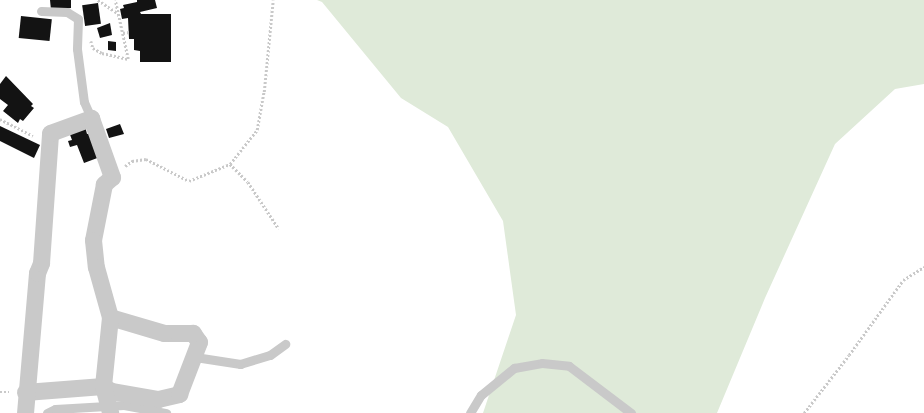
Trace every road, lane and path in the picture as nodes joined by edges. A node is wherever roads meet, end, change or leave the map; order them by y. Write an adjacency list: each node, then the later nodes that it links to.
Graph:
1 (98, 0): 5 (path)
2 (114, 0): 5 (path)
3 (273, 0): 12 (path)
4 (41, 11): 6 (lane)
5 (118, 14): 8 (path)
6 (78, 19): 8 (path); 9 (lane)
7 (129, 32): 8 (path)
8 (123, 33)
9 (91, 118): 11 (street); 13 (street)
10 (0, 119): 11 (path)
11 (49, 145): 20 (street)
12 (230, 164): 13 (path); 14 (path)
13 (112, 177): 16 (street)
14 (279, 229)
15 (924, 267): 27 (path)
16 (110, 317): 18 (street); 19 (street)
17 (285, 344): 18 (lane)
18 (195, 357): 19 (street)
19 (103, 386): 20 (street); 21 (street)
20 (25, 392): 22 (street)
21 (108, 409): 23 (lane); 24 (lane)
22 (25, 413)
23 (47, 413)
24 (166, 413)
25 (470, 413): 26 (lane)
26 (631, 413)
27 (804, 413)

